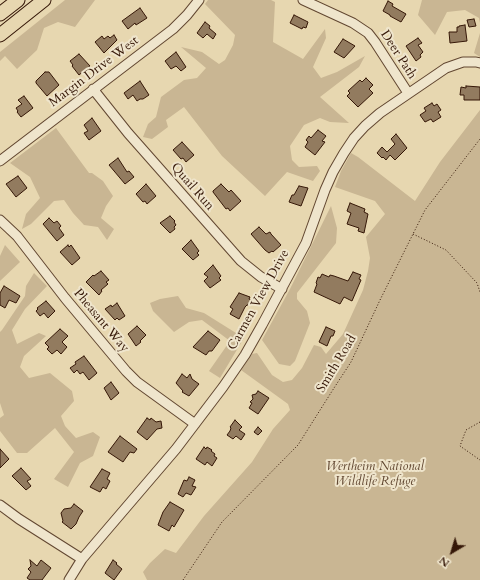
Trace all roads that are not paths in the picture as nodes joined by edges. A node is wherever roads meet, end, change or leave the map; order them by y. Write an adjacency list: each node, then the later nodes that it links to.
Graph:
1 (18, 0): 5 (highway)
2 (44, 0): 6 (highway)
3 (199, 0): 8 (street, Margin Drive West)
4 (303, 0): 9 (street, Deer Path)
5 (0, 14)
6 (0, 35)
7 (480, 63): 9 (street, Carmen View Drive)
8 (93, 89): 10 (street, Margin Drive West); 12 (street, Quail Run)
9 (408, 93): 12 (street, Carmen View Drive)
10 (0, 161)
11 (0, 220): 13 (street, Pheasant Way)
12 (282, 289): 13 (street, Carmen View Drive)
13 (196, 424): 15 (street, Carmen View Drive)
14 (0, 505): 15 (street)
15 (82, 559): 16 (street, Carmen View Drive)
16 (69, 580)

